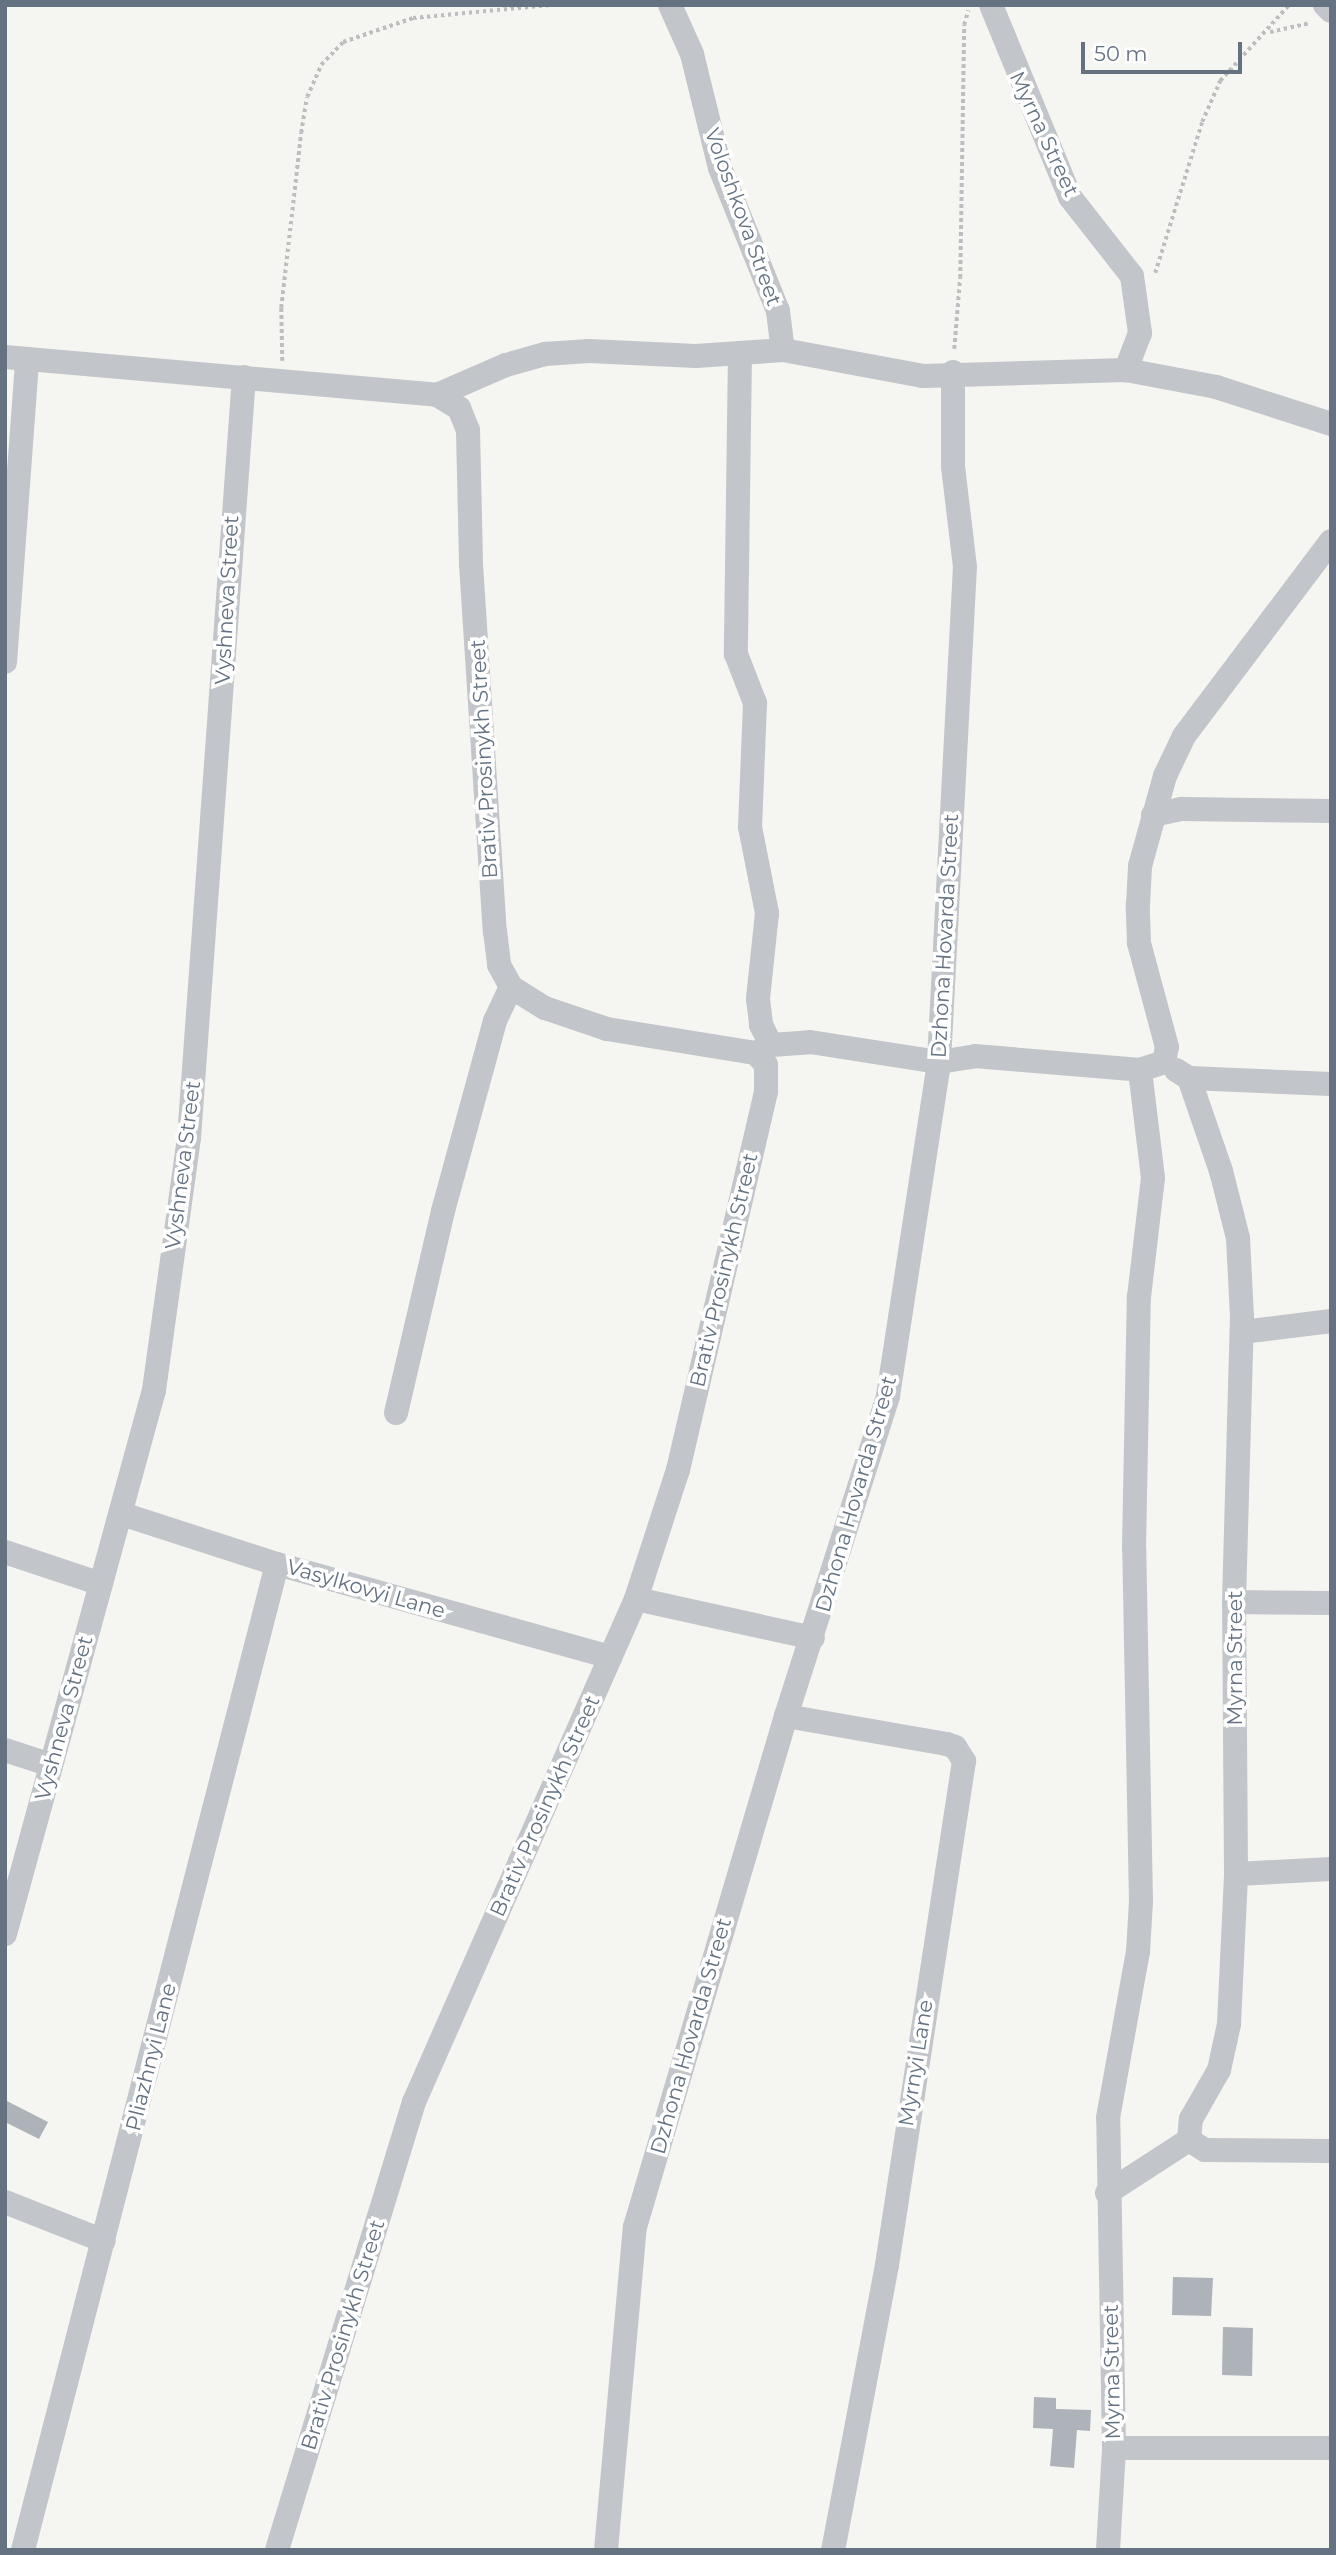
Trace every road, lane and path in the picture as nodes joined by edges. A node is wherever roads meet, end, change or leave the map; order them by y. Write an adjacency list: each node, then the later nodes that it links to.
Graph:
1 (551, 5): 15 (path)
2 (670, 5): 9 (street, Voloshkova Street)
3 (970, 5): 13 (path)
4 (991, 5): 12 (street, Myrna Street)
5 (1289, 5): 7 (path)
6 (1325, 13): 7 (path)
7 (1268, 33): 8 (path)
8 (1152, 286)
9 (783, 350): 10 (street); 13 (street)
10 (740, 353): 16 (street); 23 (street, Brativ Prosinykh Street)
11 (16, 359): 14 (street); 19 (street)
12 (1126, 370): 13 (street); 17 (street)
13 (953, 372): 24 (street, Dzhona Hovarda Street)
14 (244, 377): 15 (street); 32 (street, Vyshneva Street)
15 (275, 379): 16 (street)
16 (437, 395): 22 (street, Brativ Prosinykh Street)
17 (1331, 424)
18 (1331, 541): 21 (street)
19 (5, 662)
20 (1331, 811): 21 (street)
21 (1153, 815): 25 (street)
22 (511, 987): 23 (street); 31 (street)
23 (764, 1049): 24 (street); 36 (street, Brativ Prosinykh Street)
24 (939, 1062): 26 (street); 39 (street, Dzhona Hovarda Street)
25 (1164, 1062): 26 (street); 27 (street)
26 (1140, 1070): 49 (street, Myrna Street)
27 (1189, 1077): 28 (street); 30 (street, Myrna Street)
28 (1331, 1084)
29 (1331, 1321): 30 (street)
30 (1242, 1332): 37 (street, Myrna Street)
31 (396, 1413)
32 (122, 1514): 34 (street, Vasylkovyi Lane); 35 (street, Vyshneva Street)
33 (5, 1552): 35 (street)
34 (277, 1564): 40 (street, Vasylkovyi Lane); 51 (street, Pliazhnyi Lane)
35 (101, 1584): 43 (street, Vyshneva Street)
36 (636, 1598): 39 (street); 40 (street, Brativ Prosinykh Street)
37 (1234, 1602): 38 (street); 45 (street, Myrna Street)
38 (1331, 1603)
39 (813, 1638): 41 (street, Dzhona Hovarda Street)
40 (610, 1657): 55 (street, Brativ Prosinykh Street)
41 (786, 1716): 56 (street, Dzhona Hovarda Street); 57 (street, Myrnyi Lane)
42 (5, 1751): 43 (street)
43 (51, 1765): 46 (street, Vyshneva Street)
44 (1331, 1869): 45 (street)
45 (1236, 1874): 47 (street, Myrna Street)
46 (5, 1934)
47 (1189, 2140): 48 (street); 49 (street)
48 (1331, 2151)
49 (1107, 2193): 52 (street, Myrna Street)
50 (5, 2202): 51 (street)
51 (104, 2241): 54 (street, Pliazhnyi Lane)
52 (1114, 2448): 53 (street); 58 (street, Myrna Street)
53 (1331, 2448)
54 (23, 2550)
55 (277, 2550)
56 (606, 2550)
57 (833, 2550)
58 (1108, 2550)

